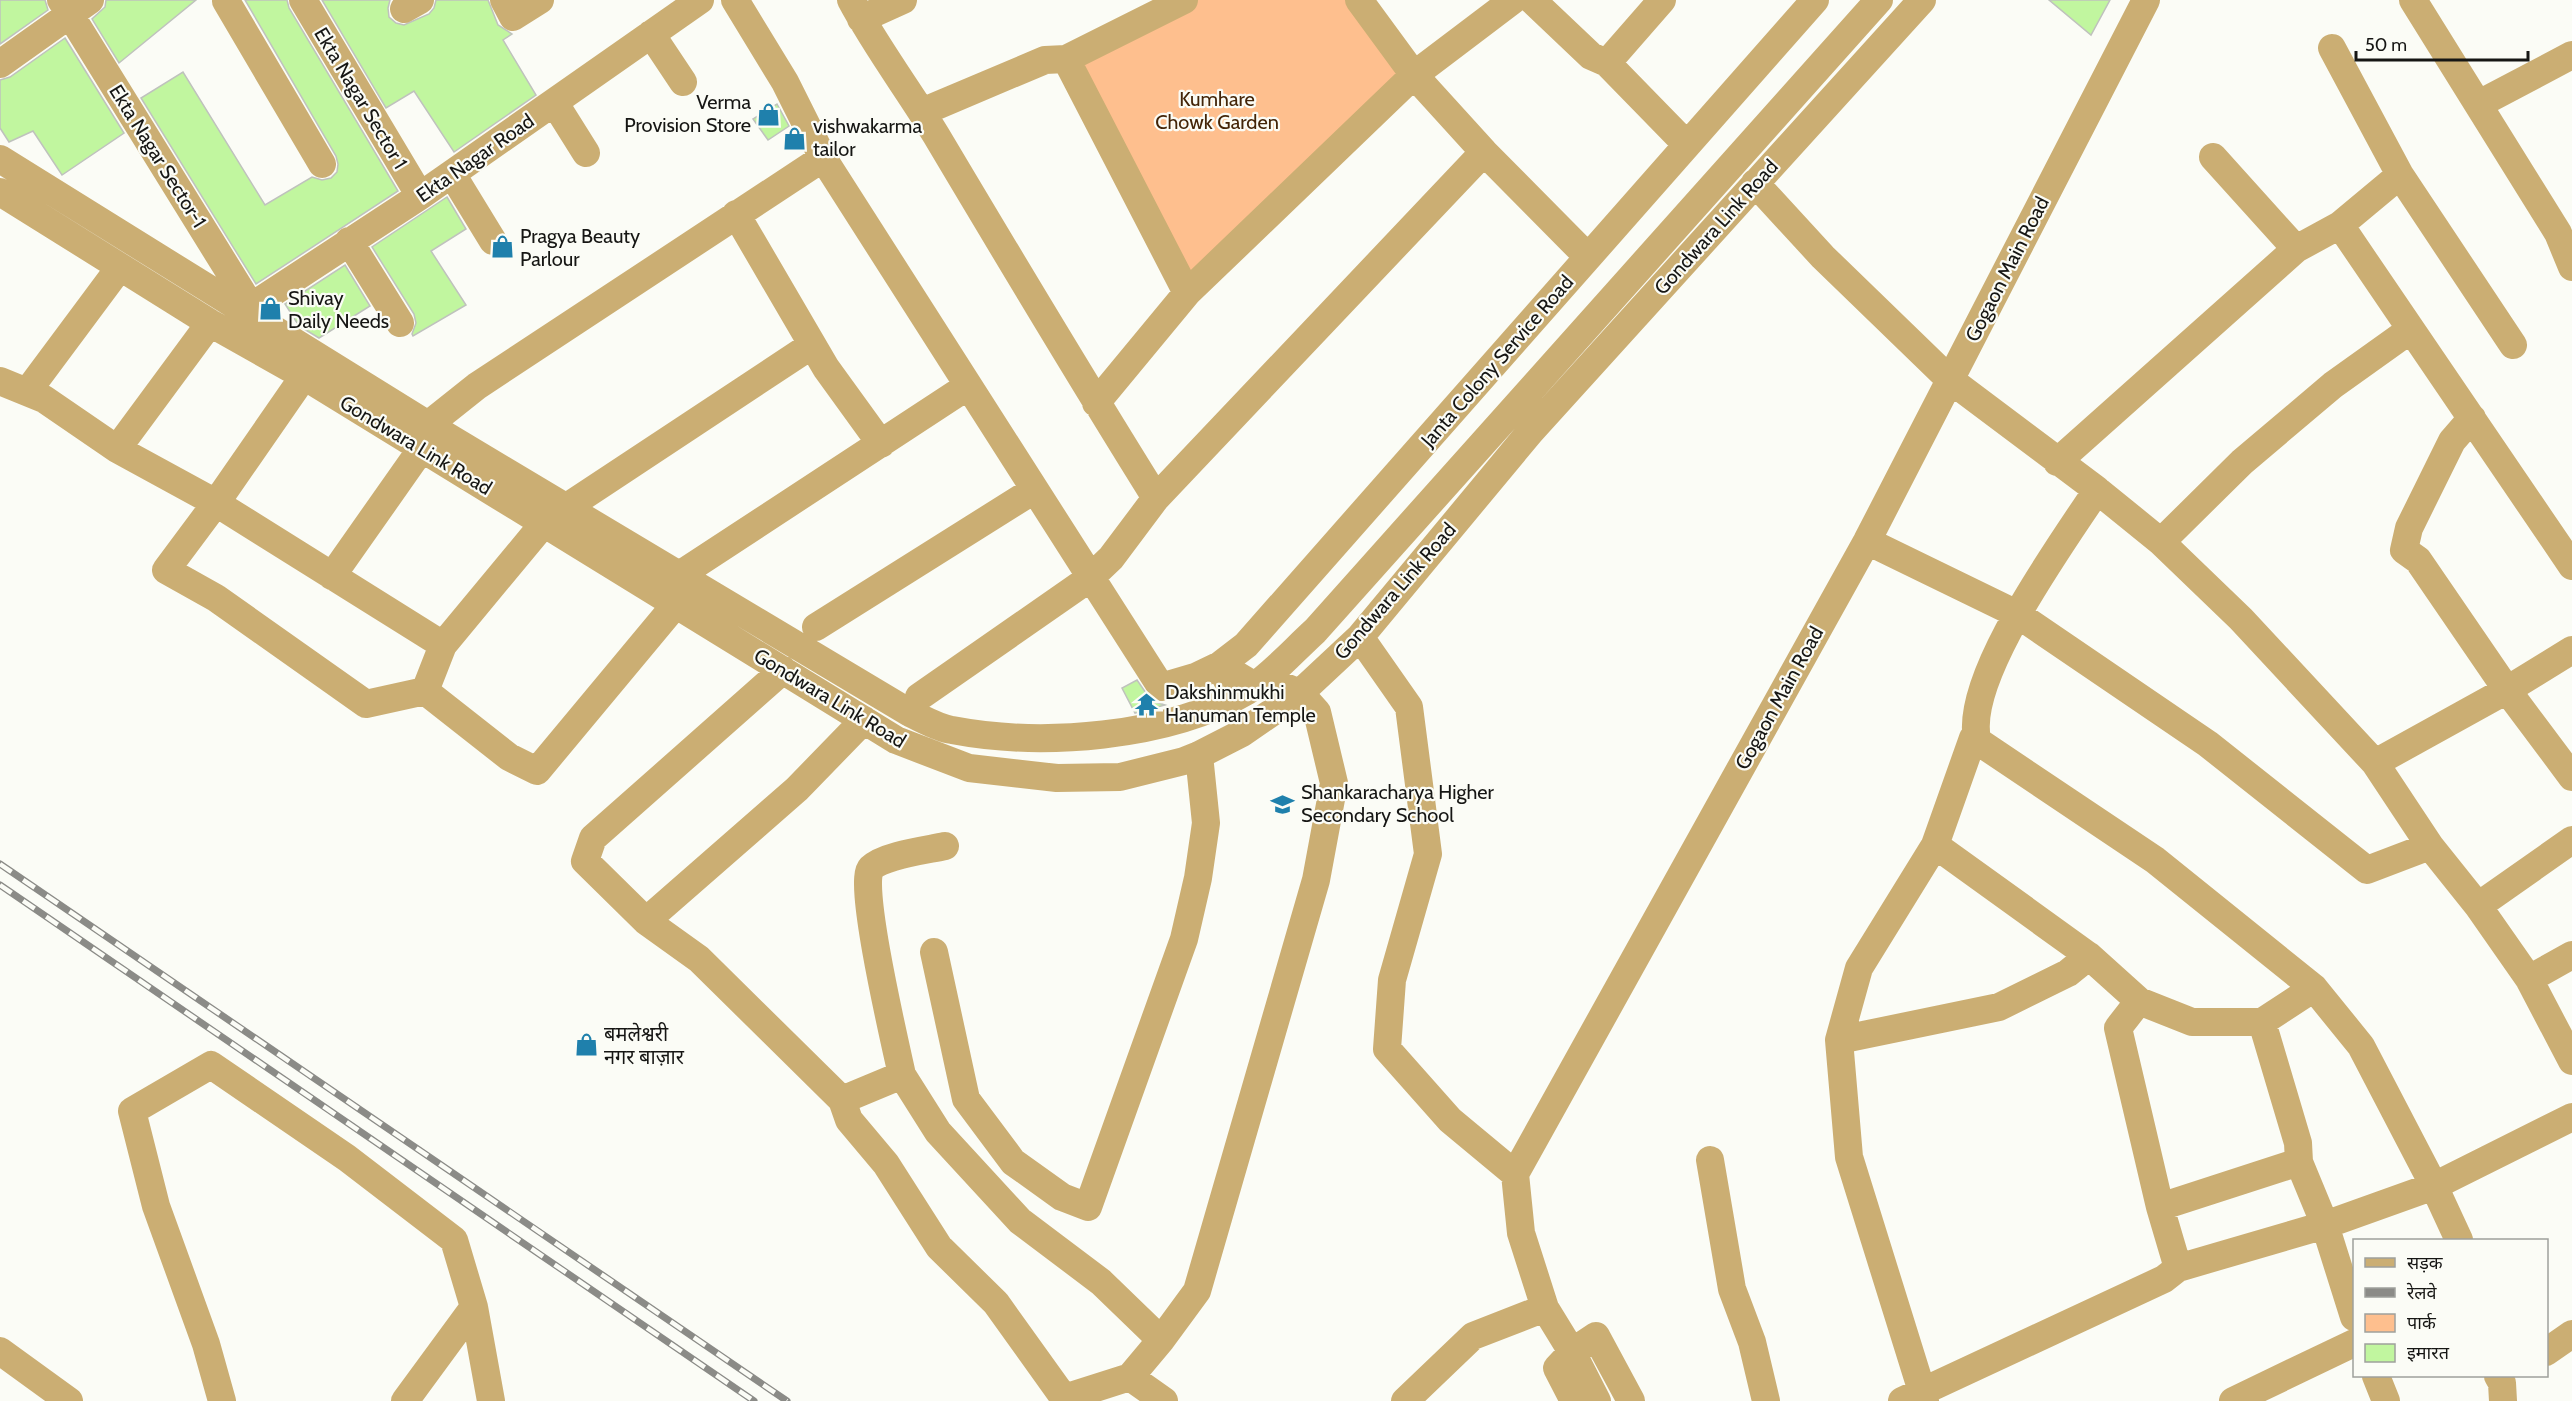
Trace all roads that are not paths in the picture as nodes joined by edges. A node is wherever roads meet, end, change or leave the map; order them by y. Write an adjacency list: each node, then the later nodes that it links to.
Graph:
1 (303, 0): 42 (street, Ekta Nagar Sector 1)
2 (504, 0): 3 (street)
3 (540, 0)
4 (700, 0): 20 (street, Ekta Nagar Road)
5 (735, 0): 35 (street)
6 (903, 0): 19 (street)
7 (1184, 0): 23 (street)
8 (1359, 0): 26 (street)
9 (1513, 0): 26 (street)
10 (1532, 0): 24 (street)
11 (1662, 0): 24 (street)
12 (1815, 0): 31 (street, Janta Colony Service Road)
13 (1879, 0): 91 (street, Gondwara Link Road)
14 (1922, 0): 40 (street, Gondwara Link Road)
15 (2146, 0): 60 (street, Gogaon Main Road)
16 (2412, 0): 29 (street)
17 (226, 1): 37 (street)
18 (74, 5): 25 (street, Ekta Nagar Sector-1); 53 (street, Ekta Nagar Sector-1)
19 (856, 10): 30 (street)
20 (651, 34): 27 (street); 28 (street, Ekta Nagar Road)
21 (2332, 48): 39 (street)
22 (2572, 55): 29 (street)
23 (1066, 58): 30 (street); 52 (street)
24 (1607, 63): 31 (street)
25 (0, 64)
26 (1414, 75): 32 (street); 52 (street)
27 (683, 82)
28 (554, 102): 33 (street); 38 (street, Ekta Nagar Road)
29 (2479, 104): 45 (street)
30 (922, 112): 64 (street)
31 (1687, 145): 49 (street, Janta Colony Service Road)
32 (1484, 152): 49 (street); 72 (street)
33 (586, 153)
34 (2213, 157): 48 (street)
35 (823, 158): 43 (street); 62 (street)
36 (0, 159): 53 (street)
37 (322, 164)
38 (452, 174): 42 (street, Ekta Nagar Road); 47 (street)
39 (2400, 175): 44 (street); 58 (street)
40 (1755, 183): 60 (street); 84 (street, Gondwara Link Road)
41 (0, 192): 50 (street, Gondwara Link Road)
42 (420, 196): 46 (street, Ekta Nagar Road)
43 (736, 214): 57 (street); 66 (street)
44 (2340, 225): 48 (street); 56 (street)
45 (2565, 228): 51 (street)
46 (349, 241): 53 (street, Ekta Nagar Road); 54 (street)
47 (493, 241)
48 (2296, 249): 69 (street)
49 (1588, 257): 87 (street, Janta Colony Service Road)
50 (120, 267): 55 (street, Gondwara Link Road); 63 (street)
51 (2572, 267)
52 (1187, 293): 64 (street)
53 (245, 304): 66 (street)
54 (400, 322)
55 (210, 323): 59 (street, Gondwara Link Road); 68 (street)
56 (2410, 330): 65 (street); 76 (street)
57 (812, 345): 67 (street); 74 (street)
58 (2513, 345)
59 (304, 376): 66 (street, Gondwara Link Road); 73 (street)
60 (1949, 379): 69 (street); 75 (street, Gogaon Main Road)
61 (0, 381): 63 (street)
62 (968, 386): 67 (street); 70 (street)
63 (27, 392): 68 (street)
64 (1096, 403): 72 (street)
65 (2472, 418): 77 (street); 90 (street)
66 (425, 437): 74 (street); 78 (street)
67 (881, 444): 79 (street)
68 (117, 449): 73 (street)
69 (2057, 462): 71 (street)
70 (1034, 490): 80 (street); 83 (street)
71 (2097, 490): 76 (street); 82 (street)
72 (1156, 498): 80 (street)
73 (216, 504): 78 (street); 89 (street)
74 (557, 516): 79 (street); 81 (street, Gondwara Link Road); 85 (street)
75 (1867, 541): 82 (street); 120 (street, Gogaon Main Road)
76 (2160, 542): 98 (street)
77 (2572, 566)
78 (332, 576): 85 (street)
79 (678, 576): 91 (street)
80 (1090, 578): 87 (street, Janta Colony Service Road); 93 (street)
81 (676, 604): 88 (street, Gondwara Link Road); 89 (street)
82 (2017, 615): 96 (street); 103 (street)
83 (816, 627)
84 (1360, 637): 92 (street, Gondwara Link Road); 120 (street)
85 (443, 645): 89 (street)
86 (2572, 651): 90 (street)
87 (1220, 664): 91 (street)
88 (783, 670): 94 (street, Gondwara Link Road); 105 (street)
89 (425, 690)
90 (2507, 690): 98 (street); 99 (street)
91 (1245, 691): 92 (street); 95 (street)
92 (1300, 693): 95 (street, Gondwara Link Road); 130 (street)
93 (919, 696)
94 (864, 720): 97 (street, Gondwara Link Road); 105 (street)
95 (1250, 728): 97 (street, Gondwara Link Road)
96 (1973, 738): 101 (street); 110 (street)
97 (1199, 755): 106 (street)
98 (2375, 763): 103 (street)
99 (2572, 777)
100 (2572, 840): 104 (street)
101 (1935, 845): 108 (street); 113 (street)
102 (945, 846): 115 (street)
103 (2430, 846): 104 (street)
104 (2478, 906): 109 (street)
105 (646, 921): 116 (street)
106 (934, 952)
107 (2572, 955): 109 (street)
108 (2089, 956): 111 (street); 113 (street)
109 (2529, 980): 114 (street)
110 (2314, 988): 112 (street); 121 (street)
111 (2139, 1001): 112 (street); 122 (street)
112 (2262, 1022): 119 (street)
113 (1839, 1040): 137 (street)
114 (2572, 1061)
115 (902, 1075): 116 (street); 130 (street)
116 (842, 1100): 135 (street)
117 (2572, 1117): 121 (street)
118 (1710, 1160): 147 (street)
119 (2299, 1162): 122 (street); 123 (street)
120 (1515, 1174): 127 (street)
121 (2434, 1186): 123 (street); 124 (street)
122 (2160, 1206): 125 (street)
123 (2325, 1225): 125 (street); 128 (street)
124 (2459, 1239)
125 (2178, 1268): 137 (street)
126 (474, 1307): 139 (street); 140 (street); 141 (street)
127 (1545, 1308): 134 (street); 143 (street)
128 (2353, 1311)
129 (2572, 1334): 133 (street)
130 (1161, 1340): 135 (street)
131 (2353, 1344): 148 (street)
132 (0, 1351): 138 (street)
133 (2548, 1351)
134 (1572, 1352): 144 (street); 145 (street); 146 (street)
135 (1130, 1377): 142 (street)
136 (2376, 1377): 149 (street)
137 (1916, 1398)
138 (69, 1401)
139 (222, 1401)
140 (405, 1401)
141 (491, 1401)
142 (1164, 1401)
143 (1405, 1401)
144 (1574, 1401)
145 (1597, 1401)
146 (1631, 1401)
147 (1766, 1401)
148 (2233, 1401)
149 (2386, 1401)

